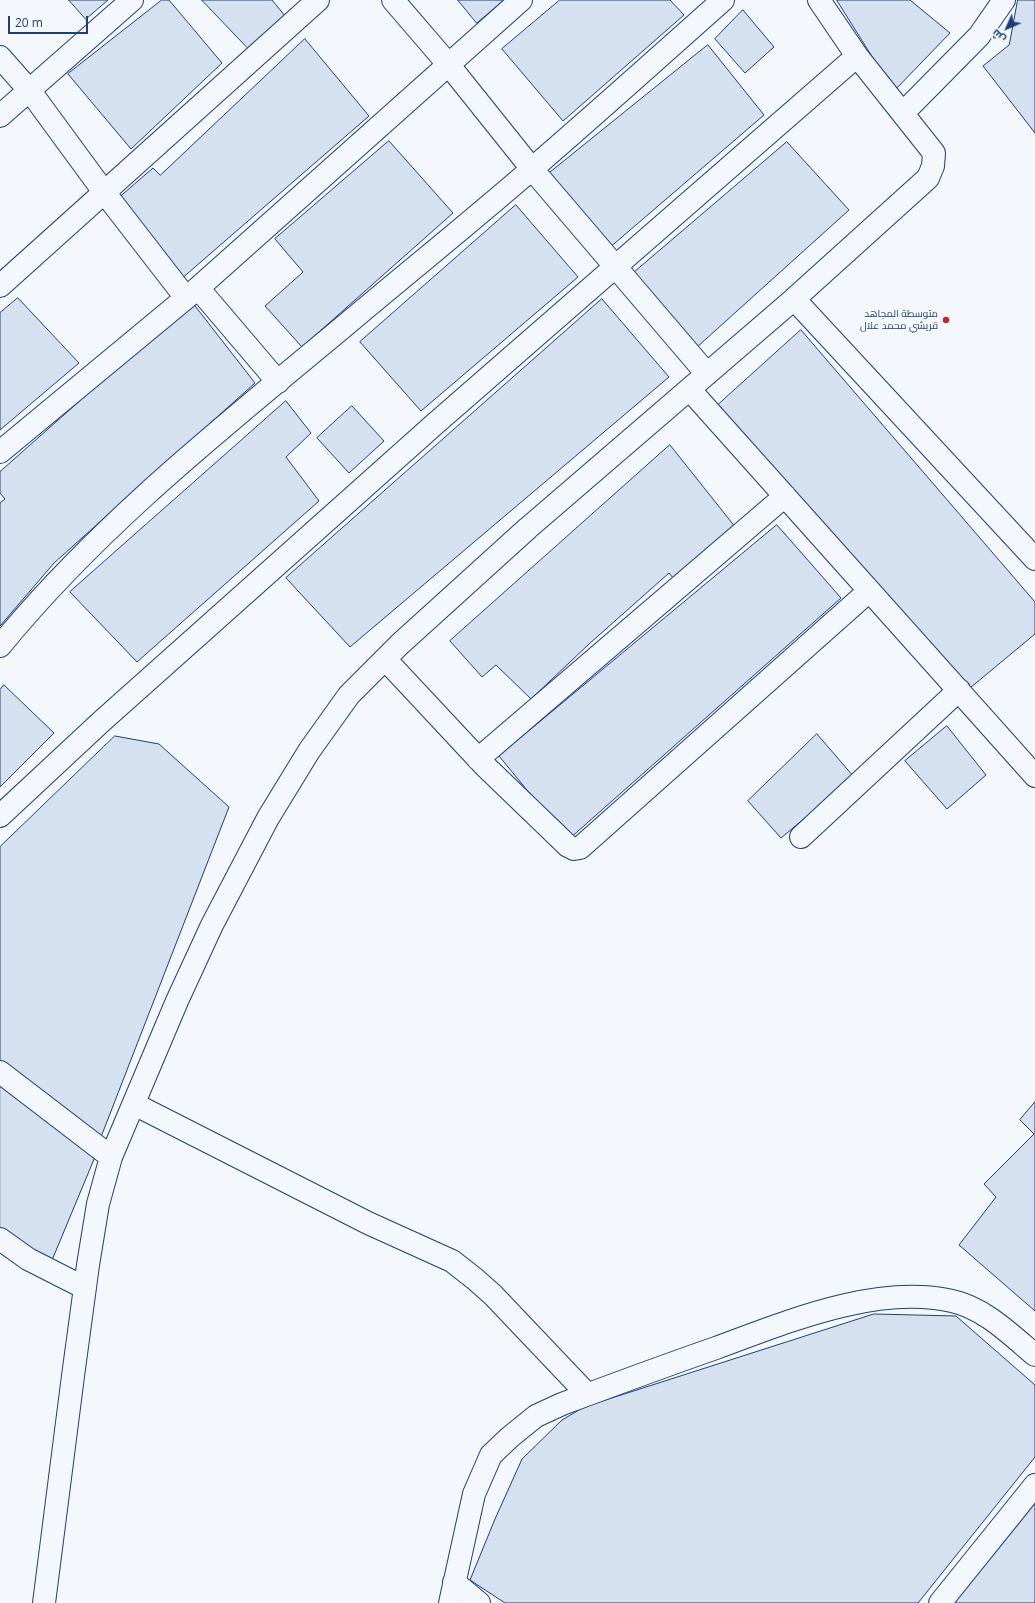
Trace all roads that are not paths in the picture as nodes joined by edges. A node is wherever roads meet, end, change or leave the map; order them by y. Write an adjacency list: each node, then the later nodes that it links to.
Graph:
1 (132, 0): 11 (street)
2 (318, 0): 15 (street)
3 (393, 0): 10 (street)
4 (521, 0): 10 (street)
5 (724, 0): 14 (street)
6 (819, 0): 8 (street)
7 (1004, 0): 12 (street)
8 (857, 56): 12 (street); 16 (street)
9 (0, 57): 11 (street)
10 (448, 64): 14 (street); 18 (street)
11 (30, 91): 13 (street); 15 (street)
12 (903, 112): 19 (street)
13 (0, 116)
14 (532, 169): 16 (street); 21 (street)
15 (104, 192): 17 (street); 18 (street)
16 (616, 266): 20 (street); 32 (street)
17 (0, 286)
18 (192, 293): 21 (street); 23 (street)
19 (794, 299): 20 (street); 25 (street)
20 (707, 374): 22 (street)
21 (278, 382): 27 (street)
22 (690, 390): 24 (street); 28 (street)
23 (0, 452)
24 (785, 496): 26 (street); 30 (street)
25 (1035, 559)
26 (869, 591): 29 (street); 30 (street)
27 (0, 646)
28 (385, 658): 30 (street); 35 (street)
29 (959, 690): 31 (street); 33 (street)
30 (478, 759)
31 (1035, 776)
32 (0, 816)
33 (801, 837)
34 (0, 1072): 36 (street)
35 (134, 1104): 36 (street); 40 (street)
36 (111, 1157): 38 (street)
37 (0, 1239): 38 (street)
38 (85, 1288): 43 (street)
39 (1035, 1355): 40 (street)
40 (587, 1394): 42 (street)
41 (1035, 1485): 46 (street)
42 (454, 1582): 44 (street); 45 (street)
43 (44, 1603)
44 (450, 1603)
45 (479, 1603)
46 (940, 1603)

